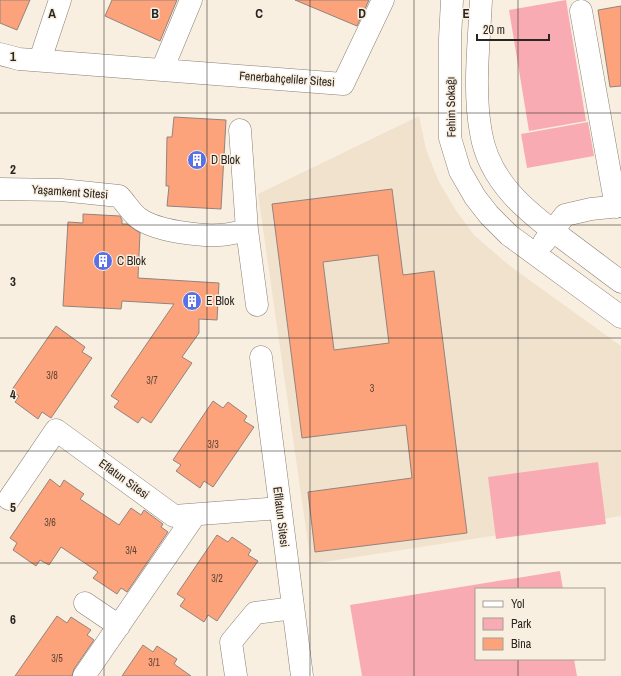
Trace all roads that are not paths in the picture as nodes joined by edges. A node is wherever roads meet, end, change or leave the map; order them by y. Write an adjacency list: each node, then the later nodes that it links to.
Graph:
1 (60, 0): 8 (street)
2 (191, 0): 9 (street)
3 (383, 0): 9 (street, Fenerbahçeliler Sitesi)
4 (452, 0): 15 (street, Fehim Sokağı)
5 (481, 0): 14 (street)
6 (581, 11): 12 (street)
7 (0, 54): 8 (street, Fenerbahçeliler Sitesi)
8 (40, 60): 9 (street, Fenerbahçeliler Sitesi)
9 (162, 70)
10 (240, 130): 13 (street)
11 (0, 189): 13 (street, Yaşamkent Sitesi)
12 (619, 206): 14 (street)
13 (247, 230): 17 (street)
14 (552, 230): 15 (street); 16 (street)
15 (536, 254): 18 (street, Fehim Sokağı)
16 (621, 282)
17 (257, 305)
18 (621, 317)
19 (261, 357): 21 (street, Efllatun Sitesi)
20 (9, 499): 22 (street, Eflatun Sitesi)
21 (280, 508): 22 (street, Eflatun Sitesi); 24 (street, Efllatun Sitesi)
22 (195, 514): 25 (street)
23 (85, 603): 25 (street)
24 (293, 608): 27 (street); 28 (street, Efllatun Sitesi)
25 (119, 626): 26 (street)
26 (84, 676)
27 (236, 676)
28 (302, 676)

